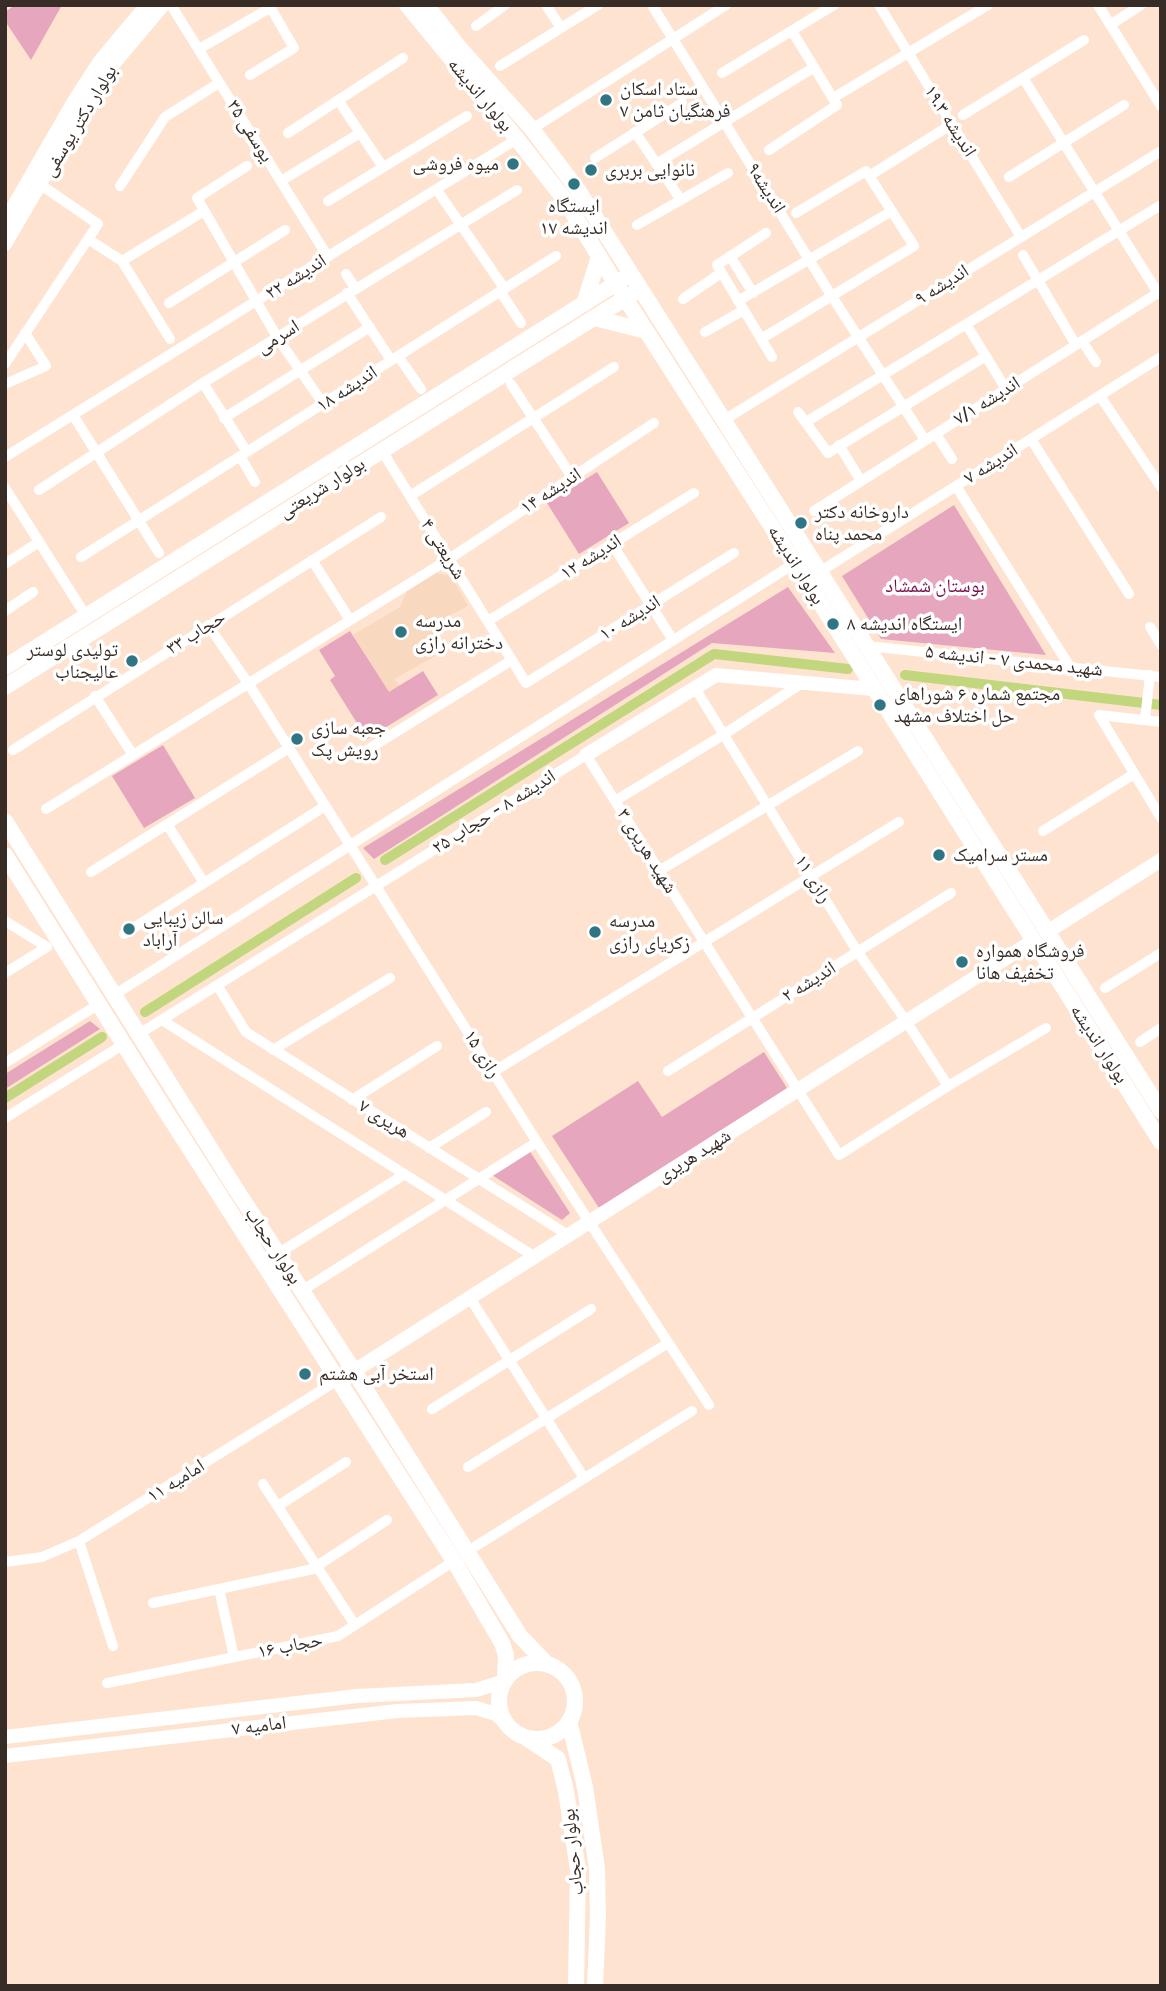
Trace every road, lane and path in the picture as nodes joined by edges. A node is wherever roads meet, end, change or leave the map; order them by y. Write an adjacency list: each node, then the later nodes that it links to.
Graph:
1 (147, 5): 68 (street, بولوار دکتر یوسفی)
2 (163, 5): 57 (street, بولوار دکتر یوسفی)
3 (171, 5): 23 (street, یوسفی ۳۵)
4 (407, 5): 45 (main road, بولوار اندیشه)
5 (426, 5): 41 (main road, بولوار اندیشه)
6 (505, 5): 18 (street)
7 (547, 5): 19 (street)
8 (598, 5): 19 (street)
9 (652, 5): 21 (street, اندیشه۹)
10 (726, 5): 21 (street)
11 (834, 5): 20 (street)
12 (879, 5): 24 (street, اندیشه ۱۹.۳)
13 (1098, 5): 17 (street)
14 (1141, 5): 17 (street)
15 (270, 6): 23 (street); 29 (street)
16 (983, 7): 24 (street)
17 (1110, 25): 36 (street)
18 (476, 26)
19 (561, 28): 26 (street)
20 (792, 31): 27 (street); 28 (street)
21 (673, 38): 39 (street, اندیشه۹); 41 (street)
22 (1084, 40): 30 (street)
23 (199, 49): 31 (street, یوسفی ۳۵)
24 (908, 53): 32 (street); 40 (street, اندیشه ۱۹.۳)
25 (403, 58): 33 (street)
26 (500, 66)
27 (813, 68): 32 (street); 39 (street)
28 (722, 73)
29 (250, 75)
30 (1023, 78): 37 (street); 46 (street)
31 (219, 82): 56 (street, یوسفی ۳۵); 58 (street)
32 (833, 98): 47 (street)
33 (338, 100): 43 (street); 44 (street)
34 (682, 103): 42 (street)
35 (1124, 105): 46 (street)
36 (1161, 106)
37 (963, 115)
38 (467, 116): 52 (street)
39 (725, 123): 50 (street); 82 (street, اندیشه۹)
40 (952, 124): 54 (street); 74 (street, اندیشه ۱۹.۳)
41 (532, 128): 87 (main road, بولوار اندیشه)
42 (635, 132): 49 (street); 50 (street)
43 (288, 133)
44 (360, 133): 52 (street); 56 (street)
45 (517, 139): 59 (street, اندیشه ۲۲); 81 (main road, بولوار اندیشه)
46 (1064, 142): 55 (street); 61 (street)
47 (769, 149)
48 (1161, 151): 61 (street, اندیشه ۹)
49 (596, 158)
50 (656, 164): 62 (street)
51 (247, 166): 65 (street)
52 (383, 167): 63 (street)
53 (728, 173): 62 (street)
54 (869, 176): 66 (street); 67 (street)
55 (1009, 177)
56 (281, 181): 80 (street, یوسفی ۳۵)
57 (41, 186): 75 (street); 76 (street, بولوار دکتر یوسفی)
58 (120, 186)
59 (437, 190): 69 (street); 80 (street, اندیشه ۲۲)
60 (517, 190): 69 (street, اسرمی)
61 (1095, 192): 72 (street); 74 (street, اندیشه ۹)
62 (681, 200): 70 (street)
63 (328, 201)
64 (1161, 205): 72 (street)
65 (204, 211): 83 (street); 84 (street)
66 (892, 211): 82 (street); 95 (street)
67 (796, 213)
68 (5, 221)
69 (461, 223): 91 (street, اسرمی); 92 (street)
70 (637, 225)
71 (285, 230): 84 (street)
72 (1119, 230): 88 (street); 93 (street)
73 (765, 233): 79 (street)
74 (1021, 237): 110 (street, اندیشه ۹)
75 (88, 239): 83 (street); 108 (street)
76 (5, 244)
77 (1023, 255): 88 (street)
78 (556, 256): 92 (street, اندیشه ۱۸)
79 (730, 256): 85 (street); 94 (street)
80 (328, 257): 98 (street, اندیشه ۲۲)
81 (599, 257): 89 (main road, بولوار اندیشه); 100 (main road)
82 (809, 259): 94 (street); 95 (street, اندیشه۹)
83 (122, 261): 111 (street)
84 (233, 262): 98 (street); 99 (street)
85 (721, 273): 97 (street); 101 (street)
86 (346, 274): 91 (street)
87 (631, 274): 89 (main road, بولوار شریعتی); 90 (main road, بولوار اندیشه)
88 (1038, 281): 104 (street); 113 (street)
89 (615, 284): 96 (main road, بولوار اندیشه); 100 (main road, بولوار شریعتی)
90 (640, 289): 96 (main road, بولوار شریعتی); 135 (main road, بولوار اندیشه)
91 (351, 290): 105 (street); 109 (street, اسرمی)
92 (502, 290): 103 (street); 117 (street, اندیشه ۱۸)
93 (1160, 292): 113 (street, اندیشه ۷/۱)
94 (753, 293): 101 (street)
95 (831, 295): 110 (street, اندیشه۹); 112 (street)
96 (625, 299): 102 (main road, بولوار شریعتی); 106 (main road, بولوار اندیشه)
97 (683, 299)
98 (256, 302): 109 (street); 132 (street, اندیشه ۲۲)
99 (169, 303)
100 (584, 304): 173 (main road, بولوار شریعتی)
101 (741, 305): 107 (street); 112 (street)
102 (595, 317): 106 (main road); 142 (main road, بولوار شریعتی)
103 (521, 323)
104 (966, 324): 114 (street); 122 (street)
105 (370, 327): 117 (street); 121 (street)
106 (646, 331): 166 (main road, بولوار اندیشه)
107 (705, 332)
108 (25, 333): 119 (street); 124 (street)
109 (278, 337): 121 (street); 123 (street, اسرمی)
110 (858, 337): 122 (street, اندیشه۹); 135 (street, اندیشه ۹)
111 (170, 339)
112 (761, 339): 115 (street)
113 (1079, 343): 118 (street); 127 (street, اندیشه ۷/۱)
114 (986, 356): 127 (street); 130 (street)
115 (772, 357)
116 (1161, 357): 128 (street, اندیشه ۷)
117 (395, 358): 126 (street); 129 (street, اندیشه ۱۸)
118 (1096, 362)
119 (5, 364)
120 (614, 368): 134 (street)
121 (300, 370): 129 (street); 133 (street)
122 (881, 374): 130 (street, اندیشه۹); 136 (street)
123 (203, 383): 133 (street); 143 (street, اسرمی)
124 (5, 384)
125 (511, 384): 134 (street)
126 (421, 389)
127 (1006, 389): 138 (street, اندیشه ۷/۱)
128 (1100, 396): 139 (street, اندیشه ۷); 151 (street)
129 (324, 405): 144 (street, اندیشه ۱۸)
130 (902, 405): 140 (street, اندیشه۹); 141 (street)
131 (798, 412): 136 (street)
132 (73, 415): 143 (street); 145 (street, اندیشه ۲۲)
133 (224, 418): 144 (street)
134 (533, 418): 147 (street); 155 (street)
135 (724, 420): 168 (main road, بولوار اندیشه)
136 (806, 422): 141 (street)
137 (654, 423): 147 (street, اندیشه ۱۴)
138 (936, 434): 140 (street, اندیشه ۷/۱); 146 (street)
139 (1031, 439): 150 (street, اندیشه ۷); 170 (street)
140 (925, 440): 148 (street, اندیشه ۷/۱)
141 (839, 445): 148 (street)
142 (382, 451): 155 (street, شریعتی ۴); 188 (main road, بولوار شریعتی)
143 (97, 454): 153 (street, اسرمی); 158 (street)
144 (243, 454): 149 (street); 158 (street, اندیشه ۱۸)
145 (5, 457)
146 (952, 458)
147 (572, 477): 164 (street, اندیشه ۱۴)
148 (861, 481): 156 (street, اندیشه ۷/۱)
149 (256, 482)
150 (956, 486): 168 (street, اندیشه ۷); 183 (street)
151 (1161, 487)
152 (5, 488): 159 (street)
153 (39, 490)
154 (694, 493): 160 (street, اندیشه ۱۲)
155 (410, 496): 164 (street, شریعتی ۴)
156 (814, 511)
157 (381, 517): 165 (street, حجاب ۳۳)
158 (138, 521): 161 (street); 163 (street, اندیشه ۱۸)
159 (39, 542): 167 (street); 173 (street)
160 (612, 544): 171 (street); 175 (street, اندیشه ۱۲)
161 (159, 553)
162 (734, 553): 171 (street, اندیشه ۱۰)
163 (82, 557)
164 (449, 559): 174 (street, اندیشه ۱۴); 175 (street, شریعتی ۴)
165 (312, 560): 174 (street); 176 (street, حجاب ۳۳)
166 (795, 563): 178 (street); 190 (main road, بولوار اندیشه)
167 (5, 564)
168 (821, 571): 180 (main road, بولوار اندیشه)
169 (33, 592): 172 (street)
170 (1129, 594)
171 (651, 605): 178 (street); 187 (street, اندیشه ۱۰)
172 (5, 611)
173 (86, 616): 182 (main road, بولوار شریعتی)
174 (350, 620): 186 (street, اندیشه ۱۴)
175 (488, 621): 181 (street, شریعتی ۴)
176 (208, 625): 186 (street, رازی ۱۵); 191 (street, حجاب ۳۳)
177 (1150, 627): 179 (street)
178 (673, 640): 211 (street)
179 (1161, 645)
180 (867, 646): 183 (street, شهید محمدی ۷ - اندیشه ۵); 221 (main road, بولوار اندیشه)
181 (512, 660): 187 (street, شریعتی ۴); 199 (street)
182 (5, 667)
183 (1070, 667): 184 (street, شهید محمدی ۷ - اندیشه ۵)
184 (1155, 676): 192 (street)
185 (805, 681): 189 (street, اندیشه ۸ - حجاب ۲۵); 190 (street, اندیشه ۸ - حجاب ۲۵); 194 (street)
186 (248, 683): 195 (street, رازی ۱۵); 198 (street, اندیشه ۱۴)
187 (527, 683)
188 (5, 687)
189 (695, 688): 194 (street, رازی ۱۱); 200 (street, اندیشه ۸ - حجاب ۲۵)
190 (873, 689): 224 (main road, بولوار اندیشه)
191 (95, 696): 196 (street, حجاب ۳۳); 198 (street)
192 (1145, 720): 193 (street); 201 (street)
193 (1161, 722)
194 (723, 735): 202 (street); 204 (street, رازی ۱۱)
195 (289, 748): 203 (street, رازی ۱۵); 209 (street)
196 (13, 750)
197 (858, 751): 204 (street)
198 (133, 755): 205 (street, اندیشه ۱۴)
199 (359, 755)
200 (586, 755): 202 (street, شهید هریری ۳); 218 (street, اندیشه ۸ - حجاب ۲۵)
201 (1134, 774): 206 (street); 210 (street)
202 (615, 801): 214 (street, شهید هریری ۳)
203 (325, 806): 211 (street, رازی ۱۵); 217 (street)
204 (767, 806): 214 (street); 216 (street, رازی ۱۱)
205 (47, 808)
206 (1161, 818)
207 (5, 821): 231 (main road, بولوار حجاب)
208 (899, 822): 216 (street)
209 (167, 824): 215 (street); 217 (street)
210 (1043, 831)
211 (349, 846): 218 (street, رازی ۱۵); 231 (street)
212 (5, 855): 232 (main road, بولوار حجاب)
213 (1161, 860): 221 (street)
214 (659, 871): 223 (street, شهید هریری ۳)
215 (91, 872)
216 (810, 875): 223 (street); 225 (street, رازی ۱۱)
217 (204, 883): 222 (street)
218 (376, 886): 229 (street, اندیشه ۸ - حجاب ۲۵); 245 (street, رازی ۱۵)
219 (951, 893): 225 (street, اندیشه ۲)
220 (5, 921): 227 (street)
221 (1047, 932): 224 (main road); 249 (main road, بولوار اندیشه)
222 (124, 934)
223 (704, 941): 233 (street, شهید هریری ۳); 245 (street)
224 (1033, 941): 235 (street, شهید هریری); 253 (main road, بولوار اندیشه)
225 (858, 951): 233 (street, اندیشه ۲); 235 (street, رازی ۱۱)
226 (1161, 953): 230 (street)
227 (5, 973)
228 (390, 978): 242 (street)
229 (218, 985): 234 (street, اندیشه ۸ - حجاب ۲۵); 242 (street, هریری ۷)
230 (1105, 988)
231 (114, 995): 238 (main road, بولوار حجاب)
232 (99, 1004): 240 (main road, بولوار حجاب); 243 (street)
233 (752, 1017): 244 (street, اندیشه ۲); 247 (street, شهید هریری ۳)
234 (162, 1020): 238 (street, اندیشه ۸ - حجاب ۲۵); 255 (street)
235 (906, 1021): 246 (street, رازی ۱۱); 247 (street, شهید هریری)
236 (1046, 1028): 246 (street)
237 (1161, 1028): 239 (street)
238 (139, 1034): 257 (main road, بولوار حجاب)
239 (1140, 1042)
240 (124, 1044): 251 (street); 257 (main road, بولوار حجاب)
241 (437, 1046): 248 (street)
242 (273, 1049): 248 (street, هریری ۷)
243 (5, 1063)
244 (668, 1071)
245 (493, 1072): 252 (street, رازی ۱۵)
246 (948, 1086): 247 (street, شهید هریری ۳)
247 (798, 1090): 259 (street, شهید هریری)
248 (352, 1100): 254 (street, هریری ۷)
249 (1161, 1111)
250 (486, 1112): 254 (street)
251 (5, 1118)
252 (537, 1142): 256 (street); 259 (street, رازی ۱۵)
253 (1161, 1142)
254 (429, 1148): 256 (street, هریری ۷)
255 (405, 1174): 258 (street); 261 (street)
256 (478, 1179): 258 (street); 260 (street, هریری ۷)
257 (225, 1187): 261 (main road, بولوار حجاب); 269 (main road, بولوار حجاب)
258 (446, 1200): 262 (street); 263 (street)
259 (589, 1223): 260 (street, شهید هریری); 266 (street, رازی ۱۵)
260 (568, 1235): 262 (street, شهید هریری)
261 (279, 1253): 263 (main road, بولوار حجاب)
262 (535, 1257): 264 (street, شهید هریری)
263 (303, 1290): 268 (main road, بولوار حجاب)
264 (470, 1297): 267 (street); 268 (street, شهید هریری)
265 (591, 1309): 267 (street)
266 (668, 1343): 270 (street, رازی ۱۵); 273 (street)
267 (510, 1360): 271 (street); 273 (street)
268 (354, 1371): 290 (main road, بولوار حجاب)
269 (338, 1380): 280 (street, امامیه ۱۱); 282 (main road, بولوار حجاب)
270 (709, 1405)
271 (432, 1409)
272 (692, 1411): 276 (street)
273 (547, 1418): 275 (street); 276 (street)
274 (345, 1462): 278 (street)
275 (468, 1468)
276 (584, 1478): 281 (street)
277 (263, 1484): 278 (street)
278 (278, 1506): 284 (street)
279 (387, 1520): 284 (street)
280 (79, 1541): 283 (street, امامیه ۱۱); 288 (street)
281 (476, 1546)
282 (454, 1561): 287 (street, حجاب ۱۶); 291 (main road, بولوار حجاب)
283 (5, 1562)
284 (318, 1567): 285 (street); 287 (street)
285 (219, 1589): 286 (street); 289 (street)
286 (153, 1603)
287 (355, 1625): 289 (street, حجاب ۱۶)
288 (113, 1646)
289 (234, 1657): 292 (street, حجاب ۱۶)
290 (548, 1665): 291 (main road); 293 (main road)
291 (505, 1681): 294 (main road); 295 (street, امامیه ۷)
292 (107, 1683)
293 (569, 1721): 297 (main road); 301 (main road, بولوار حجاب)
294 (509, 1726): 297 (main road); 298 (street, امامیه ۷)
295 (24, 1735): 296 (street, امامیه ۷); 298 (street)
296 (5, 1737)
297 (525, 1737): 300 (main road, بولوار حجاب)
298 (26, 1754): 299 (street, امامیه ۷)
299 (5, 1756)
300 (576, 1985): 301 (main road)
301 (596, 1985)

